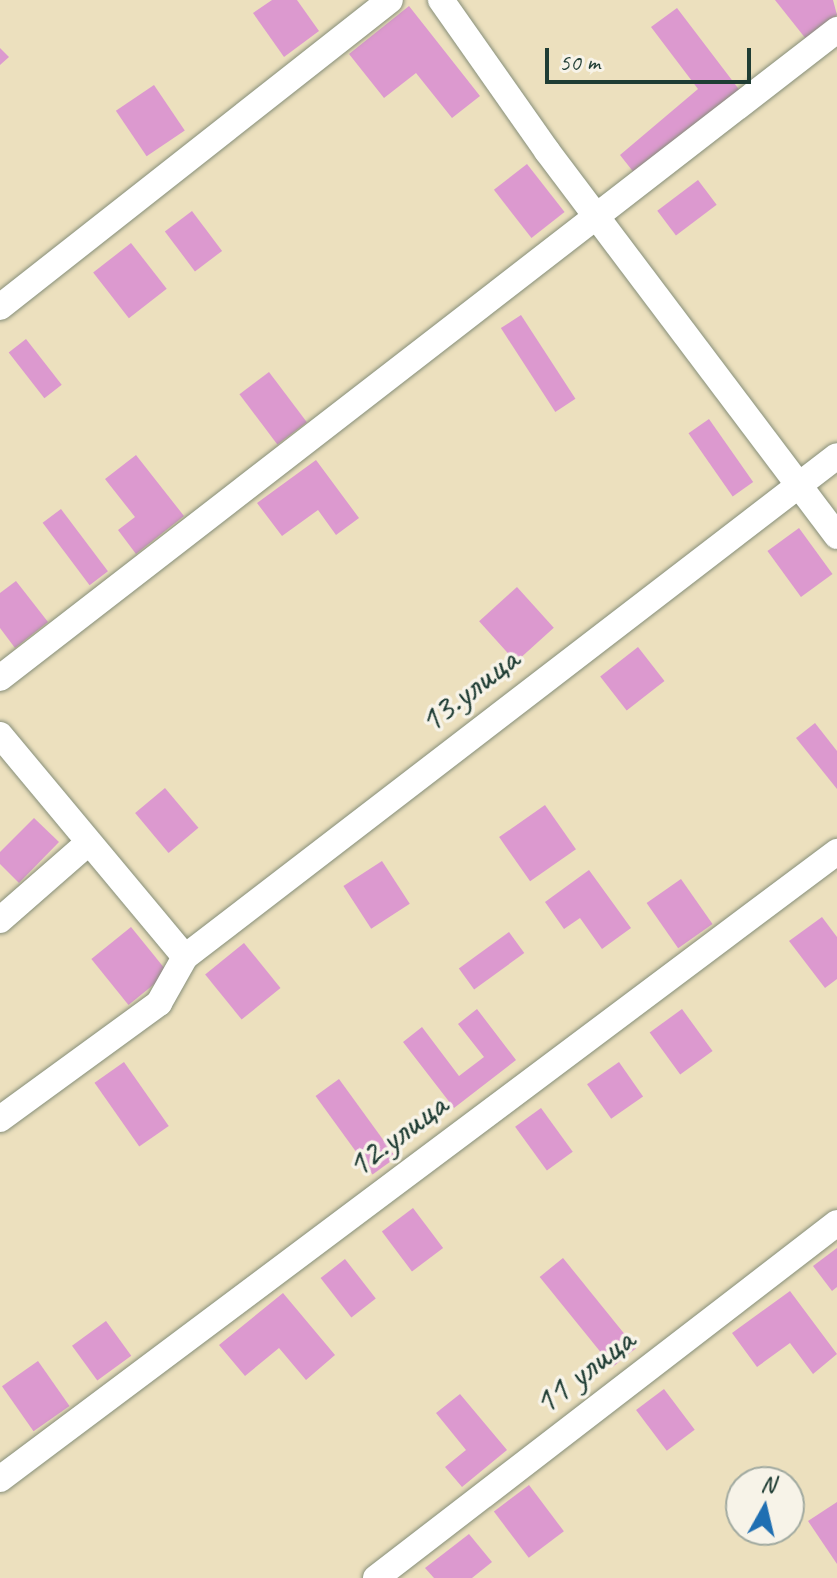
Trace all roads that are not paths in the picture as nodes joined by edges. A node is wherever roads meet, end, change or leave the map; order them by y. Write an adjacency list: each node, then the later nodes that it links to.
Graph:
1 (390, 0): 5 (street)
2 (441, 0): 4 (street)
3 (837, 30): 4 (street)
4 (597, 217): 7 (street); 9 (street)
5 (0, 307)
6 (837, 456): 7 (street, 13.улица)
7 (798, 483): 8 (street); 14 (street, 13.улица)
8 (837, 536)
9 (0, 678)
10 (0, 735): 11 (street)
11 (88, 843): 13 (street); 14 (street)
12 (837, 852): 17 (street, 12.улица)
13 (0, 920)
14 (185, 957): 15 (street)
15 (0, 1119)
16 (837, 1223): 18 (street, 11 улица)
17 (0, 1479)
18 (376, 1578)

